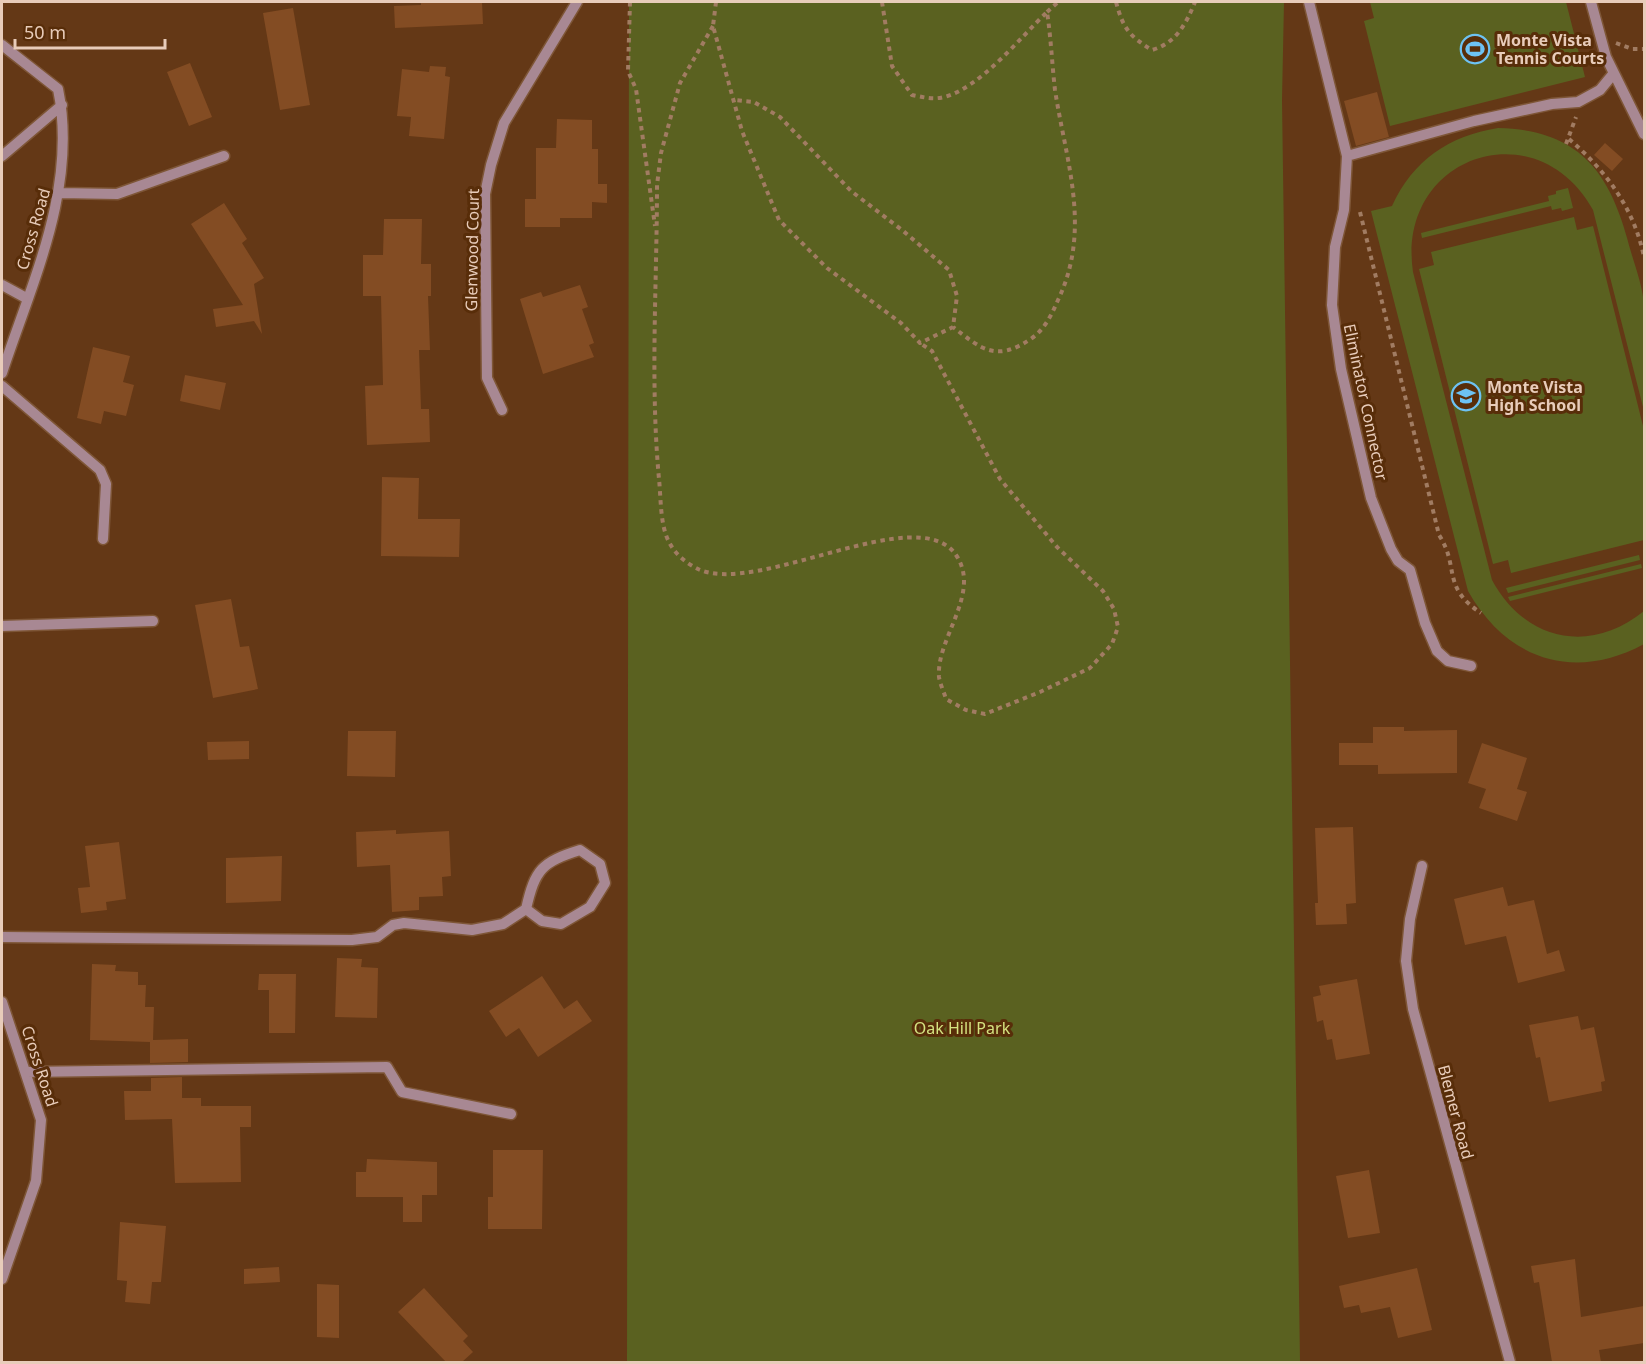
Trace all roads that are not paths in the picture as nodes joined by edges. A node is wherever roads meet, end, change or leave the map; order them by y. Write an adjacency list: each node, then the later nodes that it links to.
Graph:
1 (577, 2): 16 (street, Glenwood Court)
2 (1309, 2): 10 (street, Eliminator Connector)
3 (1591, 2): 5 (street)
4 (2, 45): 6 (street)
5 (1614, 73): 7 (street); 10 (street)
6 (62, 105): 8 (street); 11 (street, Cross Road)
7 (1644, 134)
8 (2, 156)
9 (224, 156): 11 (street)
10 (1347, 156): 20 (street, Eliminator Connector)
11 (60, 193): 13 (street, Cross Road)
12 (2, 285): 13 (street)
13 (28, 299): 14 (street, Cross Road)
14 (2, 373)
15 (2, 386): 17 (street)
16 (502, 410)
17 (103, 538)
18 (153, 621): 19 (street)
19 (2, 626)
20 (1471, 666)
21 (1422, 866): 28 (street, Blemer Road)
22 (526, 909): 22 (street); 23 (street)
23 (2, 937)
24 (2, 1002): 25 (street, Cross Road)
25 (26, 1072): 26 (street); 27 (street, Cross Road)
26 (511, 1114)
27 (2, 1279)
28 (1510, 1362)

